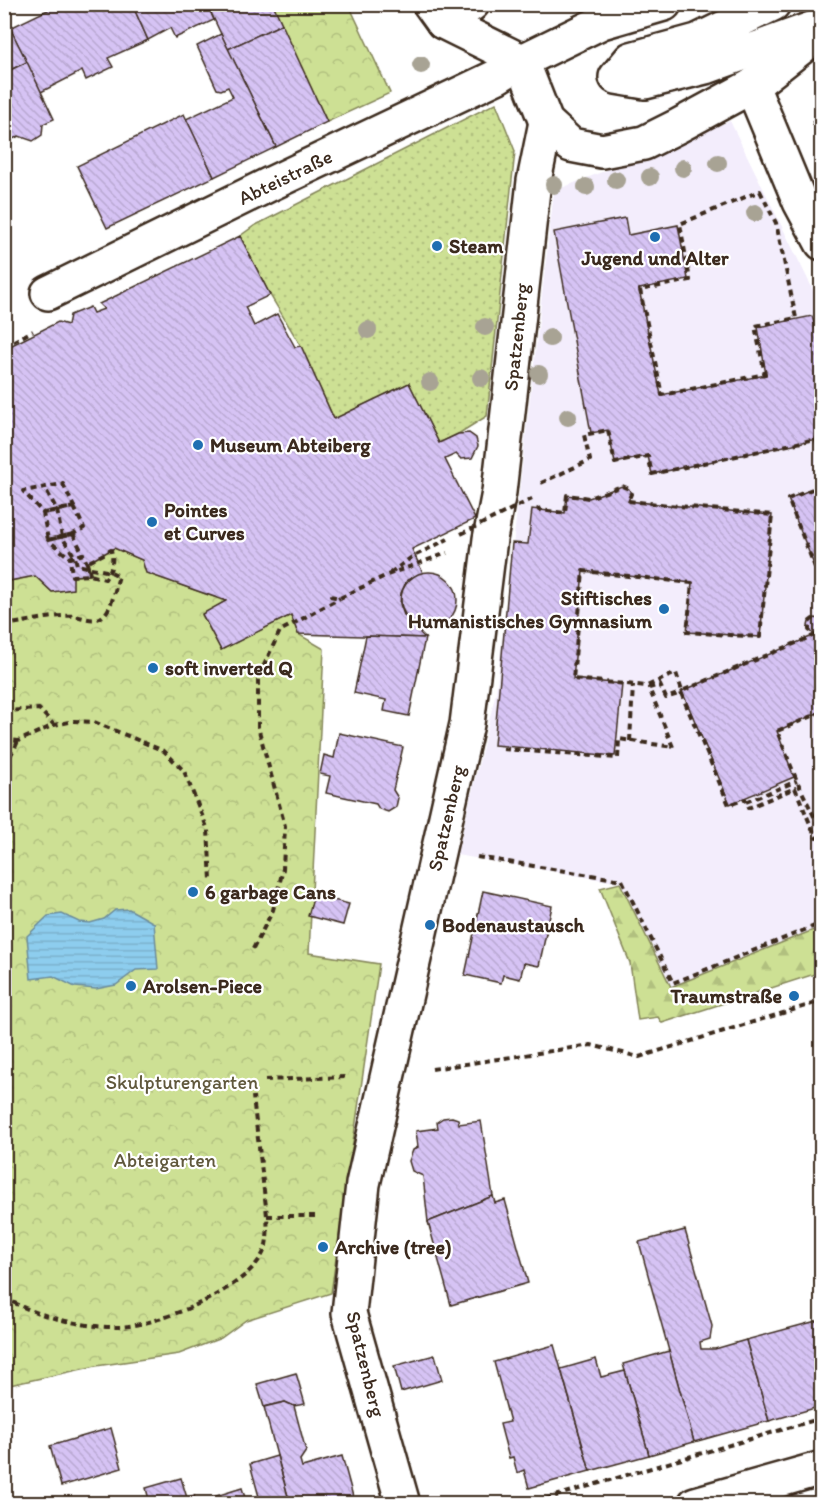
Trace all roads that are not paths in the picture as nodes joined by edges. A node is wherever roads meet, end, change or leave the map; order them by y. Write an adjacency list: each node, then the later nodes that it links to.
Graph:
1 (472, 4): 4 (street)
2 (664, 4): 7 (street, Abteistraße)
3 (773, 4): 5 (street)
4 (436, 13): 7 (street)
5 (822, 25)
6 (822, 30): 8 (street)
7 (522, 61): 9 (street); 11 (street, Abteistraße)
8 (752, 86): 9 (street); 10 (street)
9 (546, 122): 14 (street, Spatzenberg)
10 (822, 243)
11 (48, 293)
12 (822, 1468): 13 (street)
13 (760, 1494): 15 (street)
14 (403, 1503)
15 (695, 1503)

